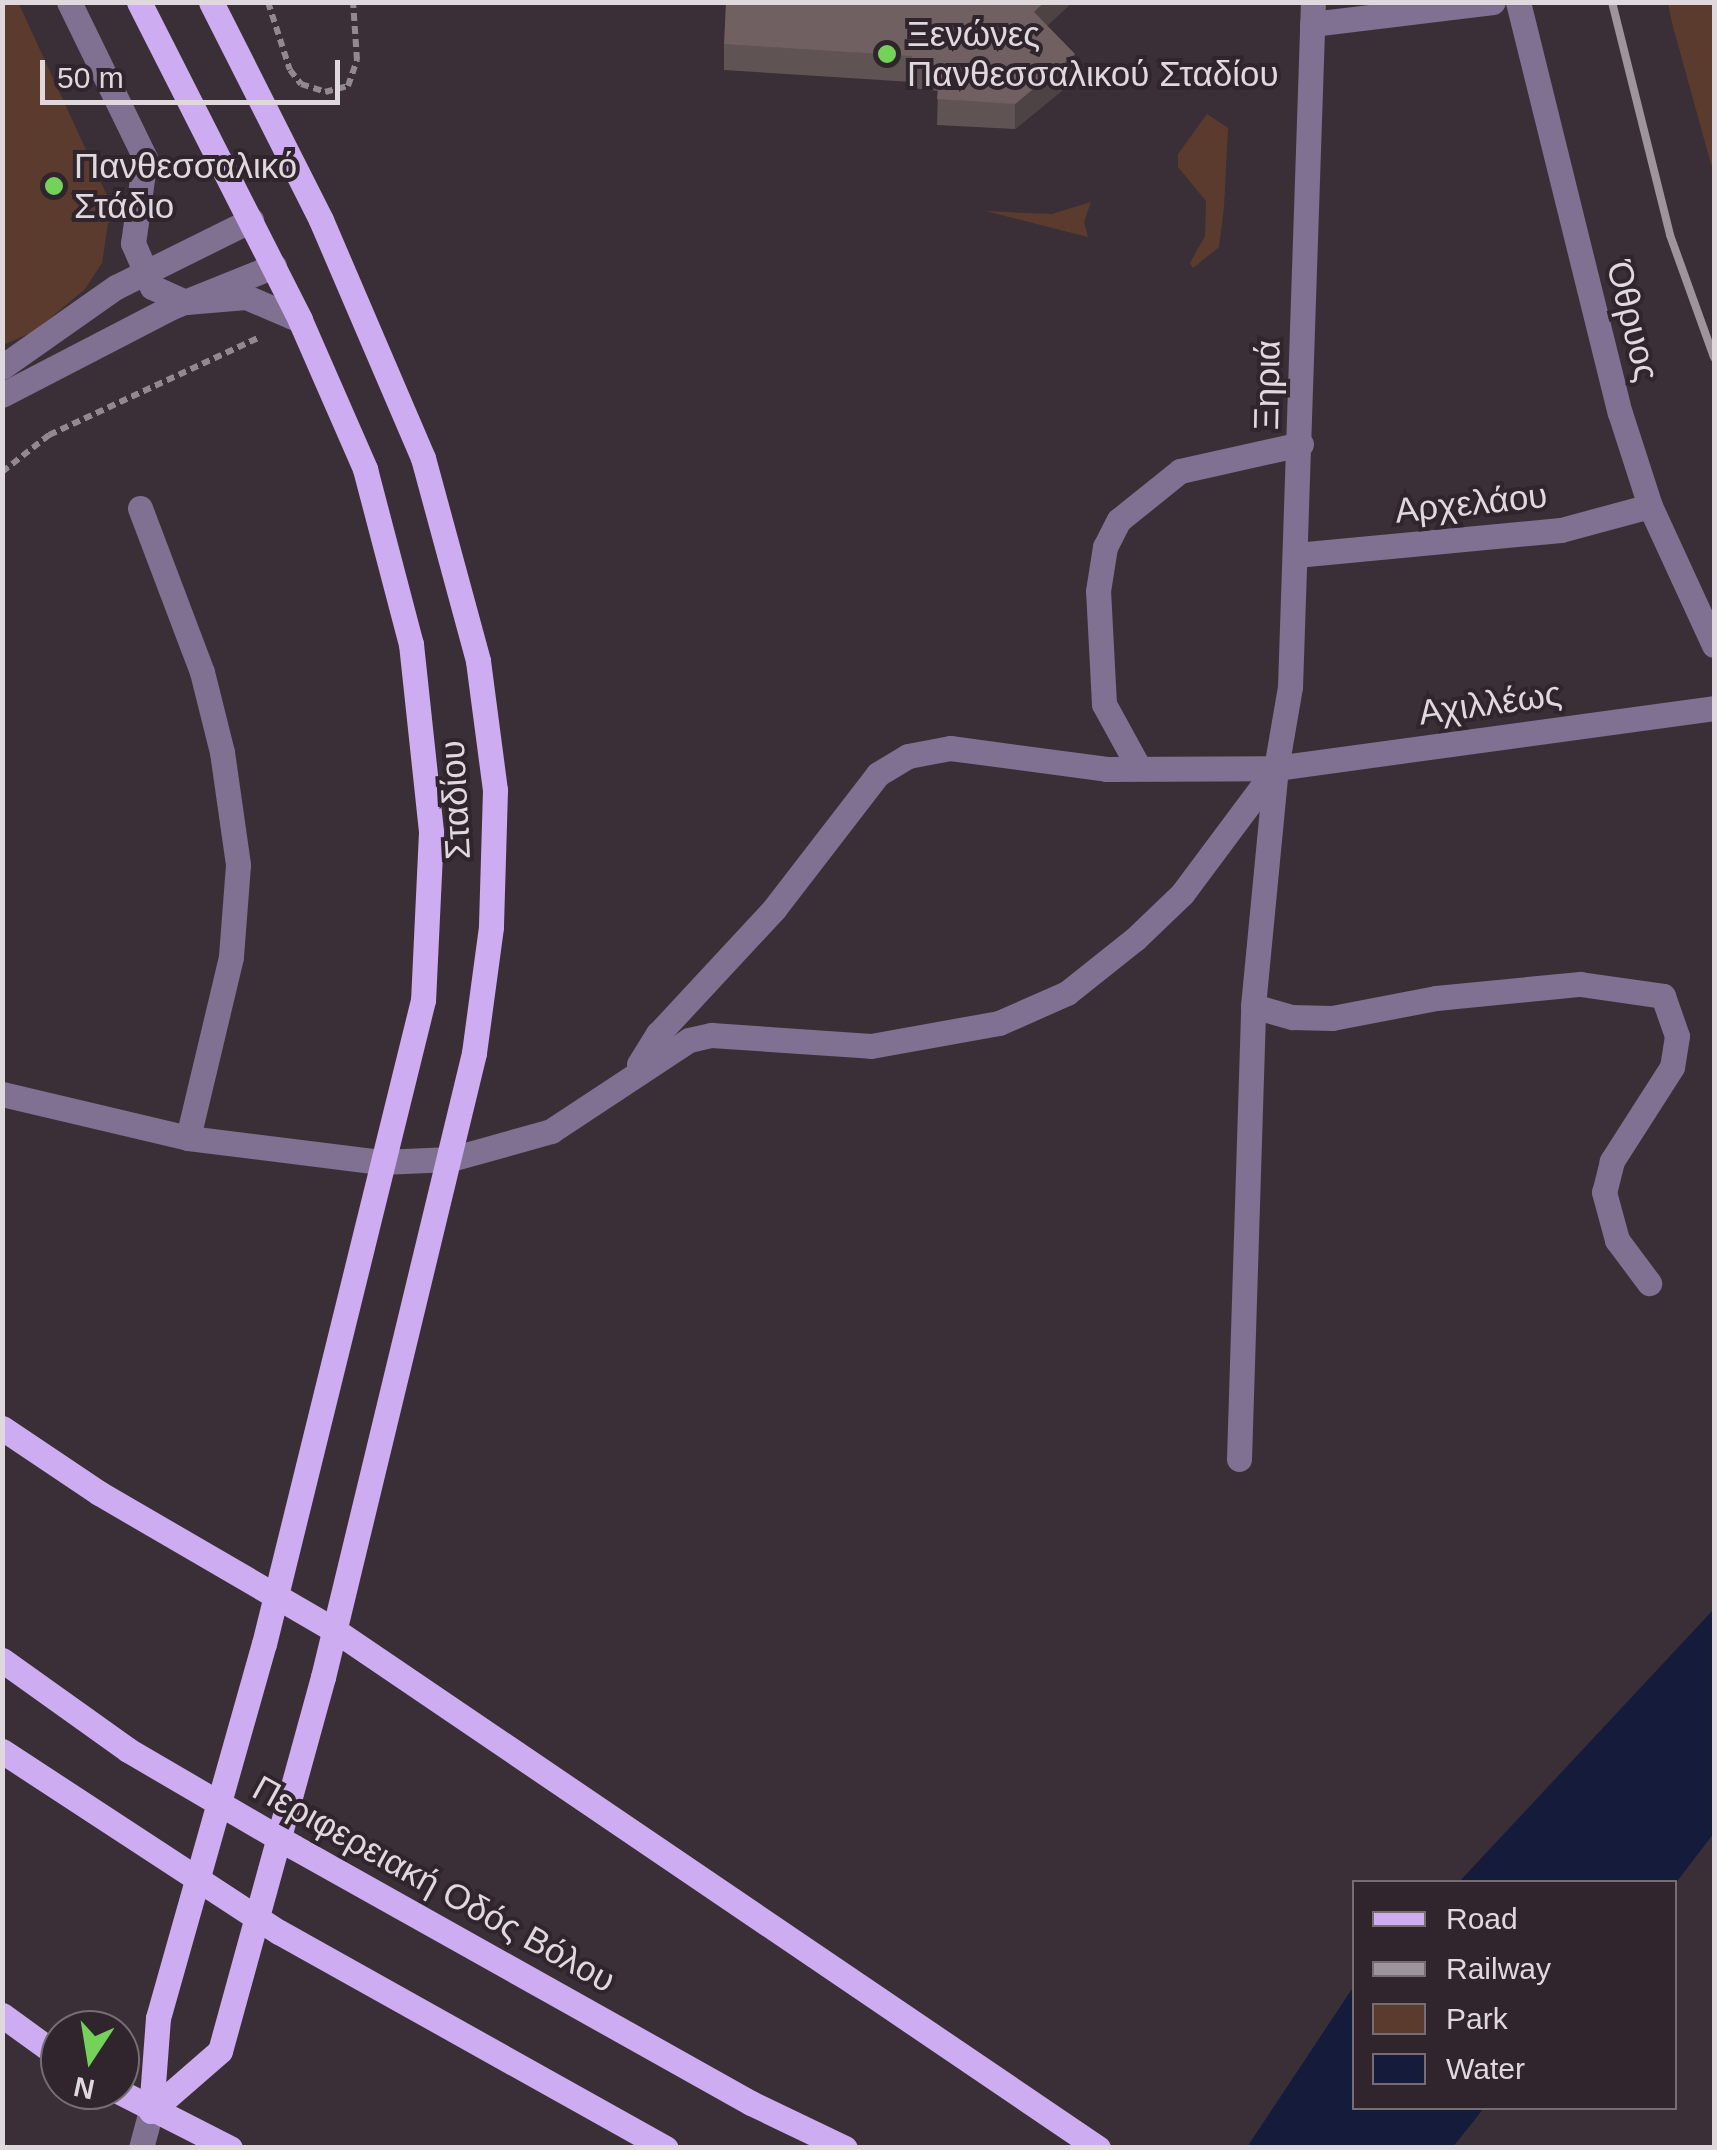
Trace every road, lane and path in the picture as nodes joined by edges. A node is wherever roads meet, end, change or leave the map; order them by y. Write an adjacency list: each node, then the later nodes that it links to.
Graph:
1 (68, 2): 11 (street)
2 (139, 2): 9 (main road, Σταδίου)
3 (212, 2): 29 (main road, Σταδίου)
4 (268, 2): 5 (path)
5 (353, 2)
6 (1493, 2): 8 (street)
7 (1518, 2): 18 (street, Όθρυος)
8 (1313, 13): 16 (street, Ξηριά)
9 (251, 220): 10 (main road, Σταδίου); 11 (street)
10 (274, 266): 12 (street); 13 (main road, Σταδίου)
11 (144, 273): 12 (street); 14 (street)
12 (186, 302): 13 (street); 15 (street)
13 (300, 320): 17 (path); 30 (main road, Σταδίου)
14 (2, 367)
15 (2, 395)
16 (1302, 444): 20 (street, Ξηριά); 23 (street)
17 (2, 472)
18 (1650, 506): 20 (street, Αρχελάου); 21 (street, Όθρυος)
19 (140, 508): 28 (street)
20 (1296, 555): 24 (street, Ξηριά)
21 (1714, 646)
22 (1714, 708): 24 (street, Αχιλλέως)
23 (1140, 768): 24 (street, Αχιλλέως); 26 (street, Αχιλλέως)
24 (1276, 768): 25 (street, Ξηριά); 26 (street)
25 (1254, 1006): 31 (street); 33 (street, Ξηριά)
26 (635, 1070): 29 (street)
27 (2, 1094): 28 (street)
28 (188, 1138): 30 (street)
29 (451, 1159): 30 (street); 35 (main road, Σταδίου)
30 (381, 1162): 34 (main road, Σταδίου)
31 (1649, 1283)
32 (2, 1428): 34 (main road)
33 (1240, 1460)
34 (278, 1594): 35 (main road); 41 (main road, Σταδίου, bridge)
35 (336, 1632): 41 (main road, Σταδίου, bridge); 46 (main road)
36 (2, 1660): 45 (main road, Περιφερειακή Οδός Βόλου)
37 (2, 1751): 44 (main road)
38 (2, 2015): 39 (main road)
39 (40, 2043)
40 (140, 2104): 41 (main road)
41 (151, 2111): 42 (street); 43 (main road)
42 (141, 2148)
43 (230, 2148)
44 (666, 2148)
45 (845, 2148)
46 (1098, 2148)

